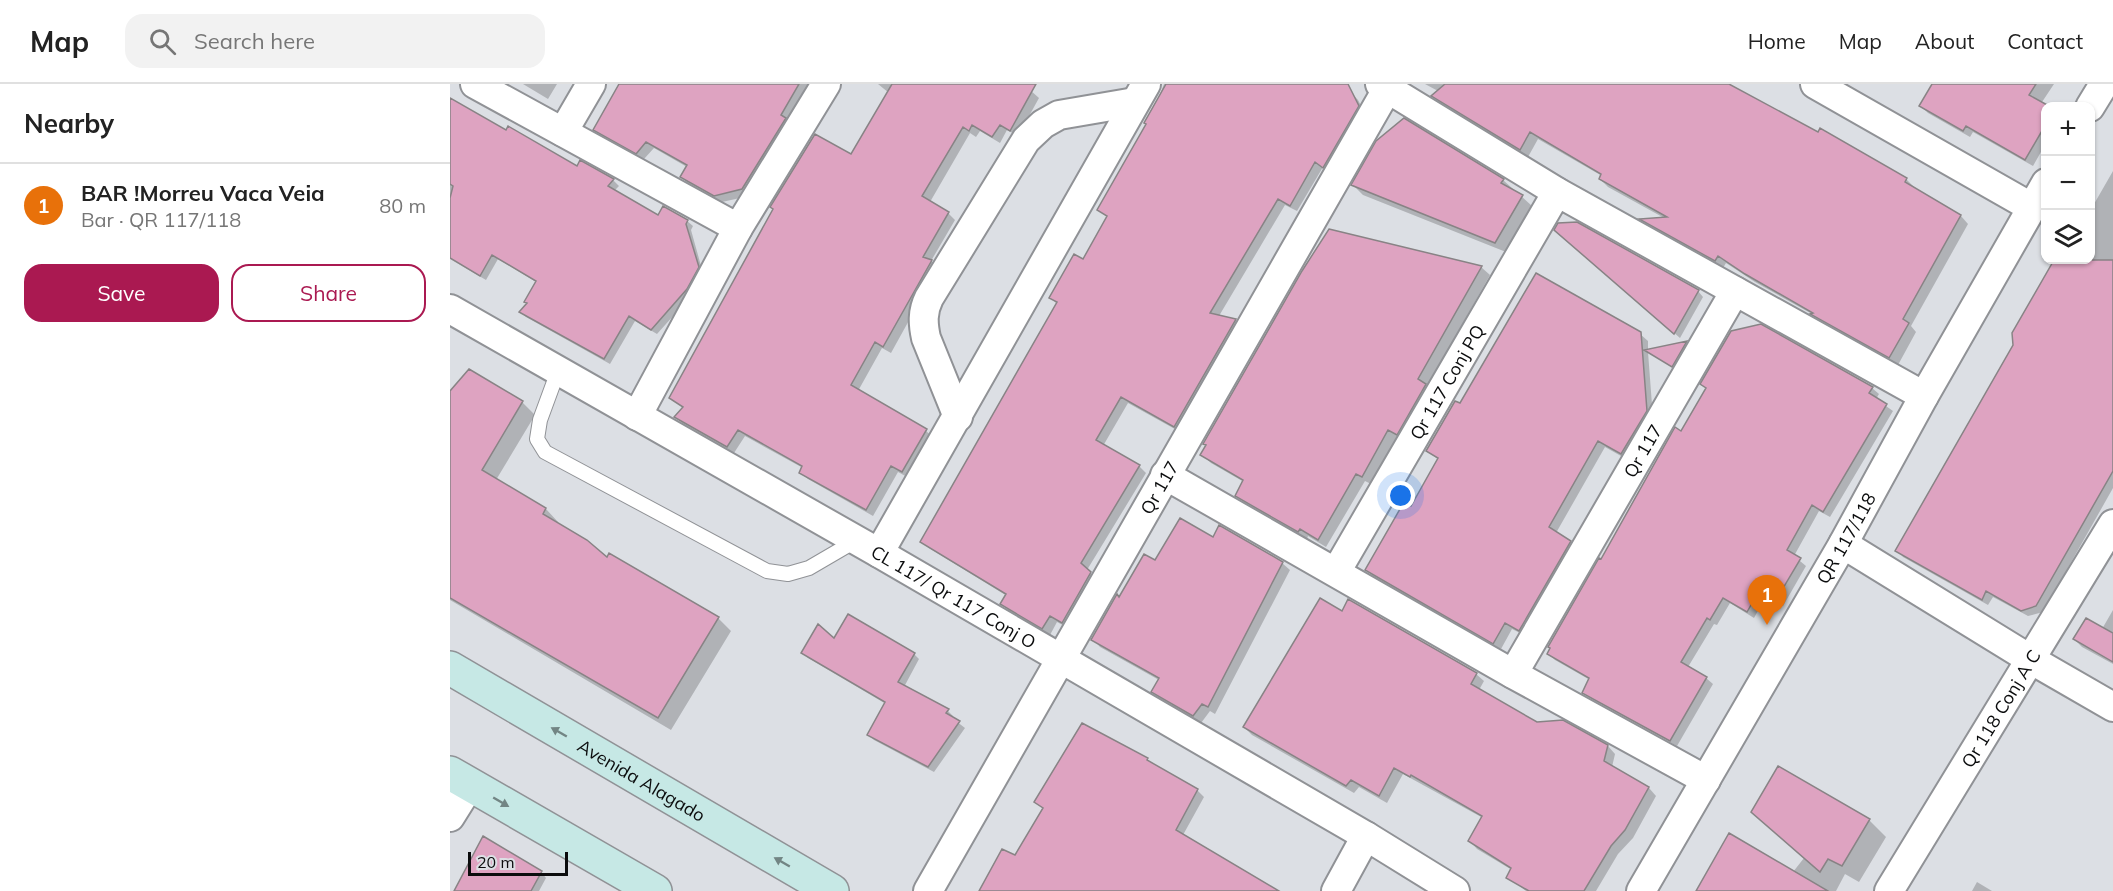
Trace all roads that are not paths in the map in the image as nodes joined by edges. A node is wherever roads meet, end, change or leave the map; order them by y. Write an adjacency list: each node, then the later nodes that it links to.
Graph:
1 (475, 84): 9 (street)
2 (591, 84): 9 (street)
3 (825, 84): 13 (street)
4 (1815, 84): 12 (street)
5 (2104, 84): 8 (street)
6 (1386, 86): 11 (street); 20 (street, Qr 117)
7 (1140, 93): 19 (street); 19 (street)
8 (2094, 102)
9 (563, 132): 13 (street)
10 (2041, 191): 12 (street, QR 117/118)
11 (1557, 192): 14 (street); 24 (street, Qr 117 Conj PQ)
12 (2031, 207): 17 (street, QR 117/118)
13 (738, 228): 18 (street)
14 (1735, 291): 17 (street); 28 (street, Qr 117)
15 (450, 309): 16 (street, CL 117/ Qr 117 Conj O)
16 (558, 371): 18 (street, CL 117/ Qr 117 Conj O); 23 (lane)
17 (1924, 396): 22 (street, QR 117/118)
18 (637, 416): 23 (street, CL 117/ Qr 117 Conj O)
19 (958, 417): 23 (street)
20 (1165, 476): 24 (street); 26 (street, Qr 117)
21 (2113, 524): 25 (street, Qr 118 Conj A C)
22 (1843, 544): 25 (street); 31 (street, QR 117/118)
23 (868, 546): 26 (street, CL 117/ Qr 117 Conj O)
24 (1336, 572): 28 (street)
25 (2030, 658): 29 (street); 40 (street, Qr 118 Conj A C)
26 (1059, 659): 33 (street, CL 117/ Qr 117 Conj O); 36 (street, Qr 117)
27 (450, 668): 35 (main road, Avenida Alagado, one-way to 27)
28 (1513, 674): 31 (street)
29 (2113, 707)
30 (460, 779): 32 (street); 34 (main road, one-way to 34)
31 (1706, 780): 39 (street, QR 117/118)
32 (450, 817)
33 (1366, 836): 37 (street); 38 (street, CL 117/ Qr 117 Conj O)
34 (655, 891)
35 (832, 891)
36 (927, 891)
37 (1336, 891)
38 (1455, 891)
39 (1641, 891)
40 (1890, 891)

